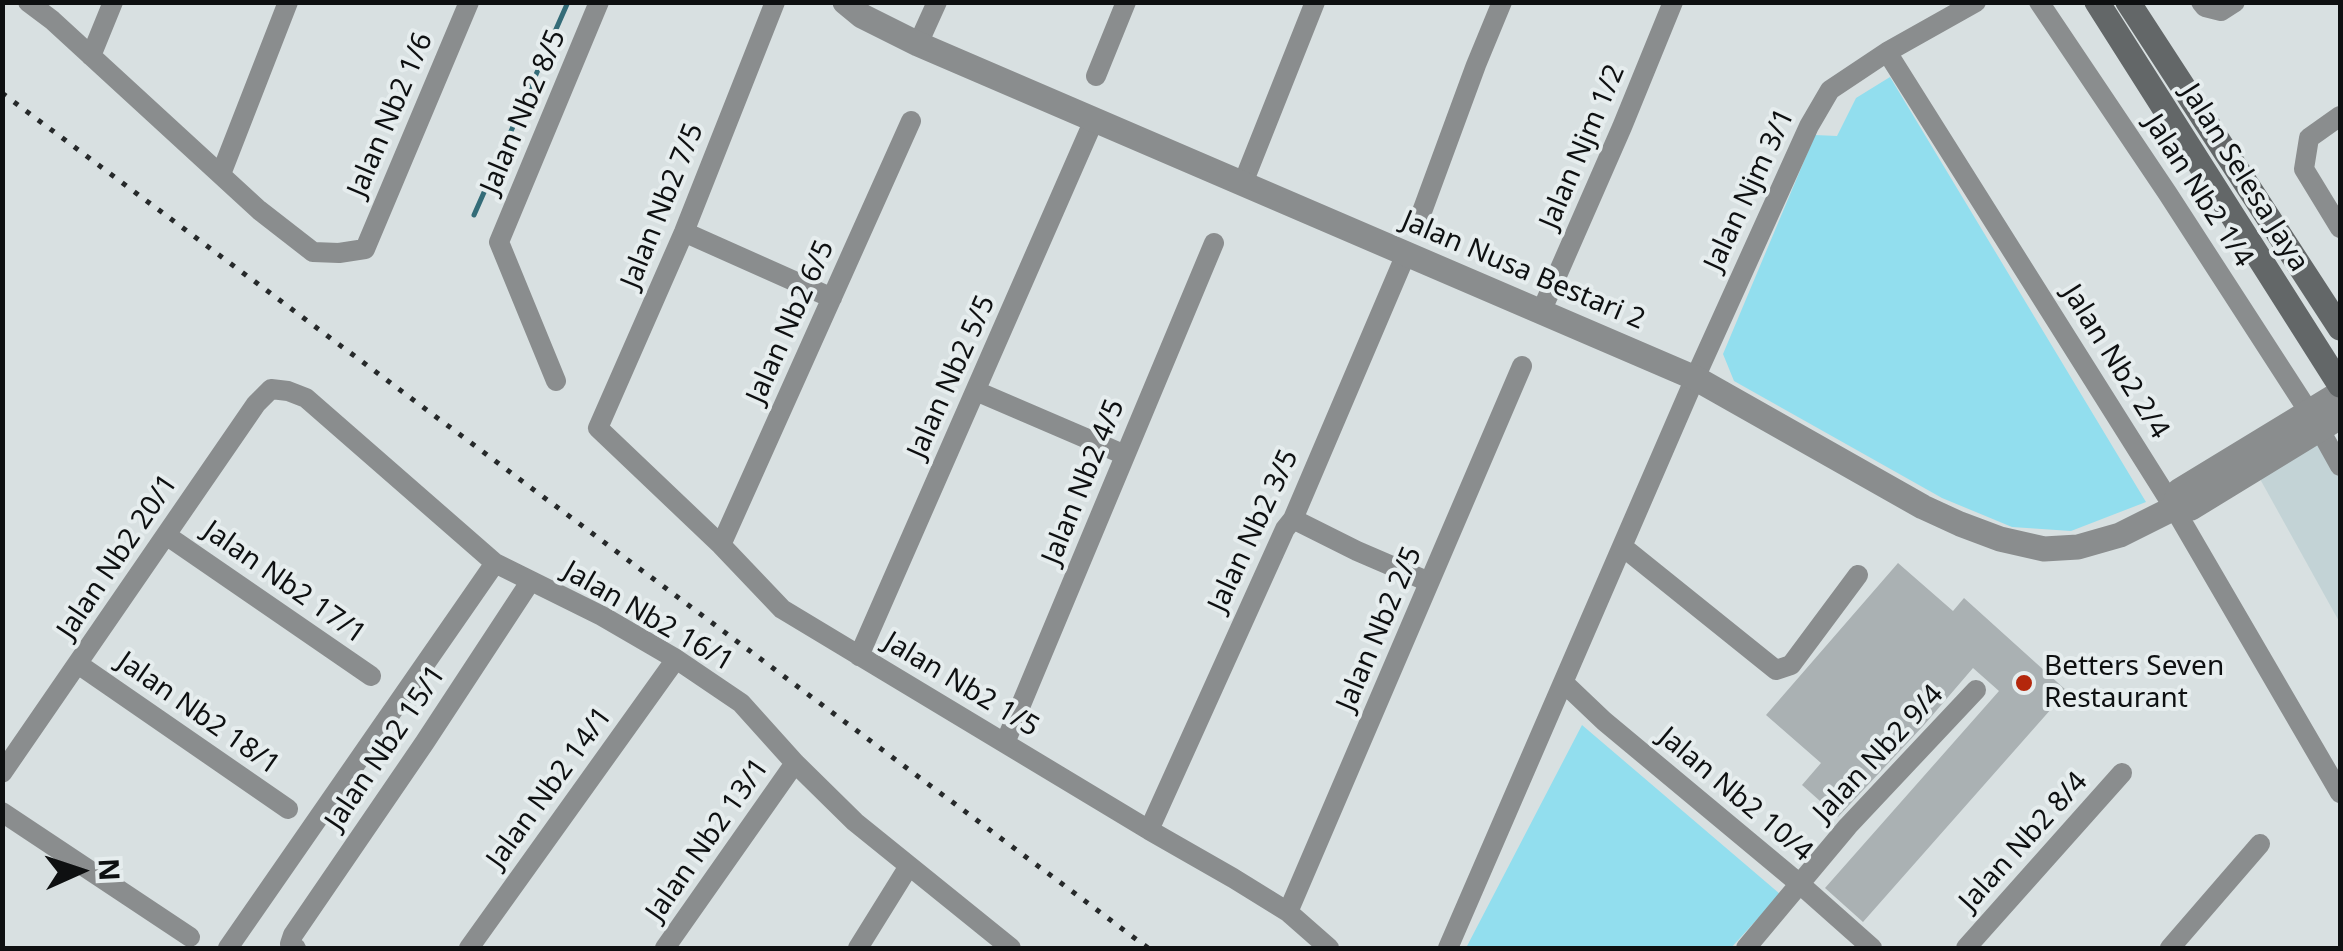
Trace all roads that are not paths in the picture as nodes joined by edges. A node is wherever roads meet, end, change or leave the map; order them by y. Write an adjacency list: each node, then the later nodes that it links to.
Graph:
1 (28, 2): 19 (street)
2 (113, 2): 19 (street)
3 (288, 2): 24 (street)
4 (469, 2): 24 (street, Jalan Nb2 1/6)
5 (599, 2): 36 (street, Jalan Nb2 8/5)
6 (774, 2): 28 (street, Jalan Nb2 7/5)
7 (846, 2): 17 (street, Jalan Nusa Bestari 2)
8 (937, 2): 17 (street)
9 (1126, 2): 20 (street)
10 (1315, 2): 25 (street)
11 (1502, 2): 26 (street)
12 (1673, 2): 32 (street, Jalan Njm 1/2)
13 (1976, 2): 18 (street)
14 (2040, 2): 41 (street, Jalan Nb2 1/4)
15 (2097, 2): 37 (main road, Jalan Selesa Jaya)
16 (2128, 2): 33 (main road, Jalan Selesa Jaya)
17 (918, 44): 22 (street, Jalan Nusa Bestari 2)
18 (1887, 52): 35 (street, Jalan Njm 3/1); 45 (street, Jalan Nb2 2/4)
19 (91, 56): 24 (street)
20 (1096, 76)
21 (2340, 116): 27 (street)
22 (1094, 120): 25 (street, Jalan Nusa Bestari 2); 39 (street, Jalan Nb2 5/5)
23 (911, 121): 31 (street, Jalan Nb2 6/5)
24 (220, 174)
25 (1243, 183): 30 (street, Jalan Nusa Bestari 2)
26 (1420, 217)
27 (2340, 228)
28 (684, 232): 31 (street); 42 (street, Jalan Nb2 7/5)
29 (1214, 243): 43 (street, Jalan Nb2 4/5)
30 (1406, 254): 32 (street, Jalan Nusa Bestari 2); 46 (street, Jalan Nb2 3/5)
31 (832, 298): 48 (street, Jalan Nb2 6/5)
32 (1541, 312): 35 (street, Jalan Nusa Bestari 2)
33 (2340, 328)
34 (1522, 366): 53 (street, Jalan Nb2 2/5)
35 (1694, 378): 45 (street, Jalan Nusa Bestari 2); 49 (street)
36 (556, 380)
37 (2340, 385)
38 (288, 391): 47 (street, Jalan Nb2 20/1); 50 (street, Jalan Nb2 16/1)
39 (976, 391): 43 (street); 54 (street, Jalan Nb2 5/5)
40 (2340, 394): 41 (street, Jalan Nusa Bestari 2)
41 (2323, 420): 44 (street, Jalan Nb2 1/4); 45 (street, Jalan Nusa Bestari 2)
42 (598, 428): 48 (street, Jalan Nb2 1/5)
43 (1125, 455): 60 (street, Jalan Nb2 4/5)
44 (2340, 466)
45 (2174, 508): 64 (street, Jalan Nb2 2/4)
46 (1293, 519): 53 (street); 67 (street, Jalan Nb2 3/5)
47 (166, 535): 56 (street, Jalan Nb2 20/1); 57 (street, Jalan Nb2 17/1)
48 (720, 545): 54 (street, Jalan Nb2 1/5)
49 (1623, 546): 51 (street); 58 (street)
50 (495, 564): 52 (street, Jalan Nb2 16/1); 74 (street)
51 (1858, 575)
52 (530, 582): 55 (street, Jalan Nb2 16/1); 73 (street, Jalan Nb2 15/1)
53 (1429, 582): 71 (street, Jalan Nb2 2/5)
54 (859, 656): 60 (street, Jalan Nb2 1/5)
55 (676, 660): 61 (street, Jalan Nb2 16/1); 75 (street, Jalan Nb2 14/1)
56 (78, 664): 62 (street, Jalan Nb2 20/1); 65 (street, Jalan Nb2 18/1)
57 (370, 676)
58 (1564, 683): 70 (street, Jalan Nb2 10/4); 80 (street)
59 (1976, 690): 70 (street, Jalan Nb2 9/4)
60 (1005, 743): 67 (street, Jalan Nb2 1/5)
61 (796, 763): 69 (street, Jalan Nb2 16/1); 76 (street, Jalan Nb2 13/1)
62 (2, 773)
63 (2122, 773): 83 (street, Jalan Nb2 8/4)
64 (2340, 793)
65 (288, 809)
66 (2, 812): 72 (street)
67 (1149, 830): 71 (street, Jalan Nb2 1/5)
68 (2260, 844): 84 (street)
69 (909, 866): 77 (street); 78 (street, Jalan Nb2 16/1)
70 (1801, 885): 81 (street, Jalan Nb2 9/4); 82 (street, Jalan Nb2 10/4)
71 (1288, 912): 79 (street, Jalan Nb2 1/5)
72 (190, 937)
73 (293, 946)
74 (228, 948)
75 (469, 948)
76 (665, 948)
77 (858, 948)
78 (1011, 948)
79 (1329, 948)
80 (1448, 948)
81 (1746, 948)
82 (1872, 948)
83 (1966, 948)
84 (2170, 948)

